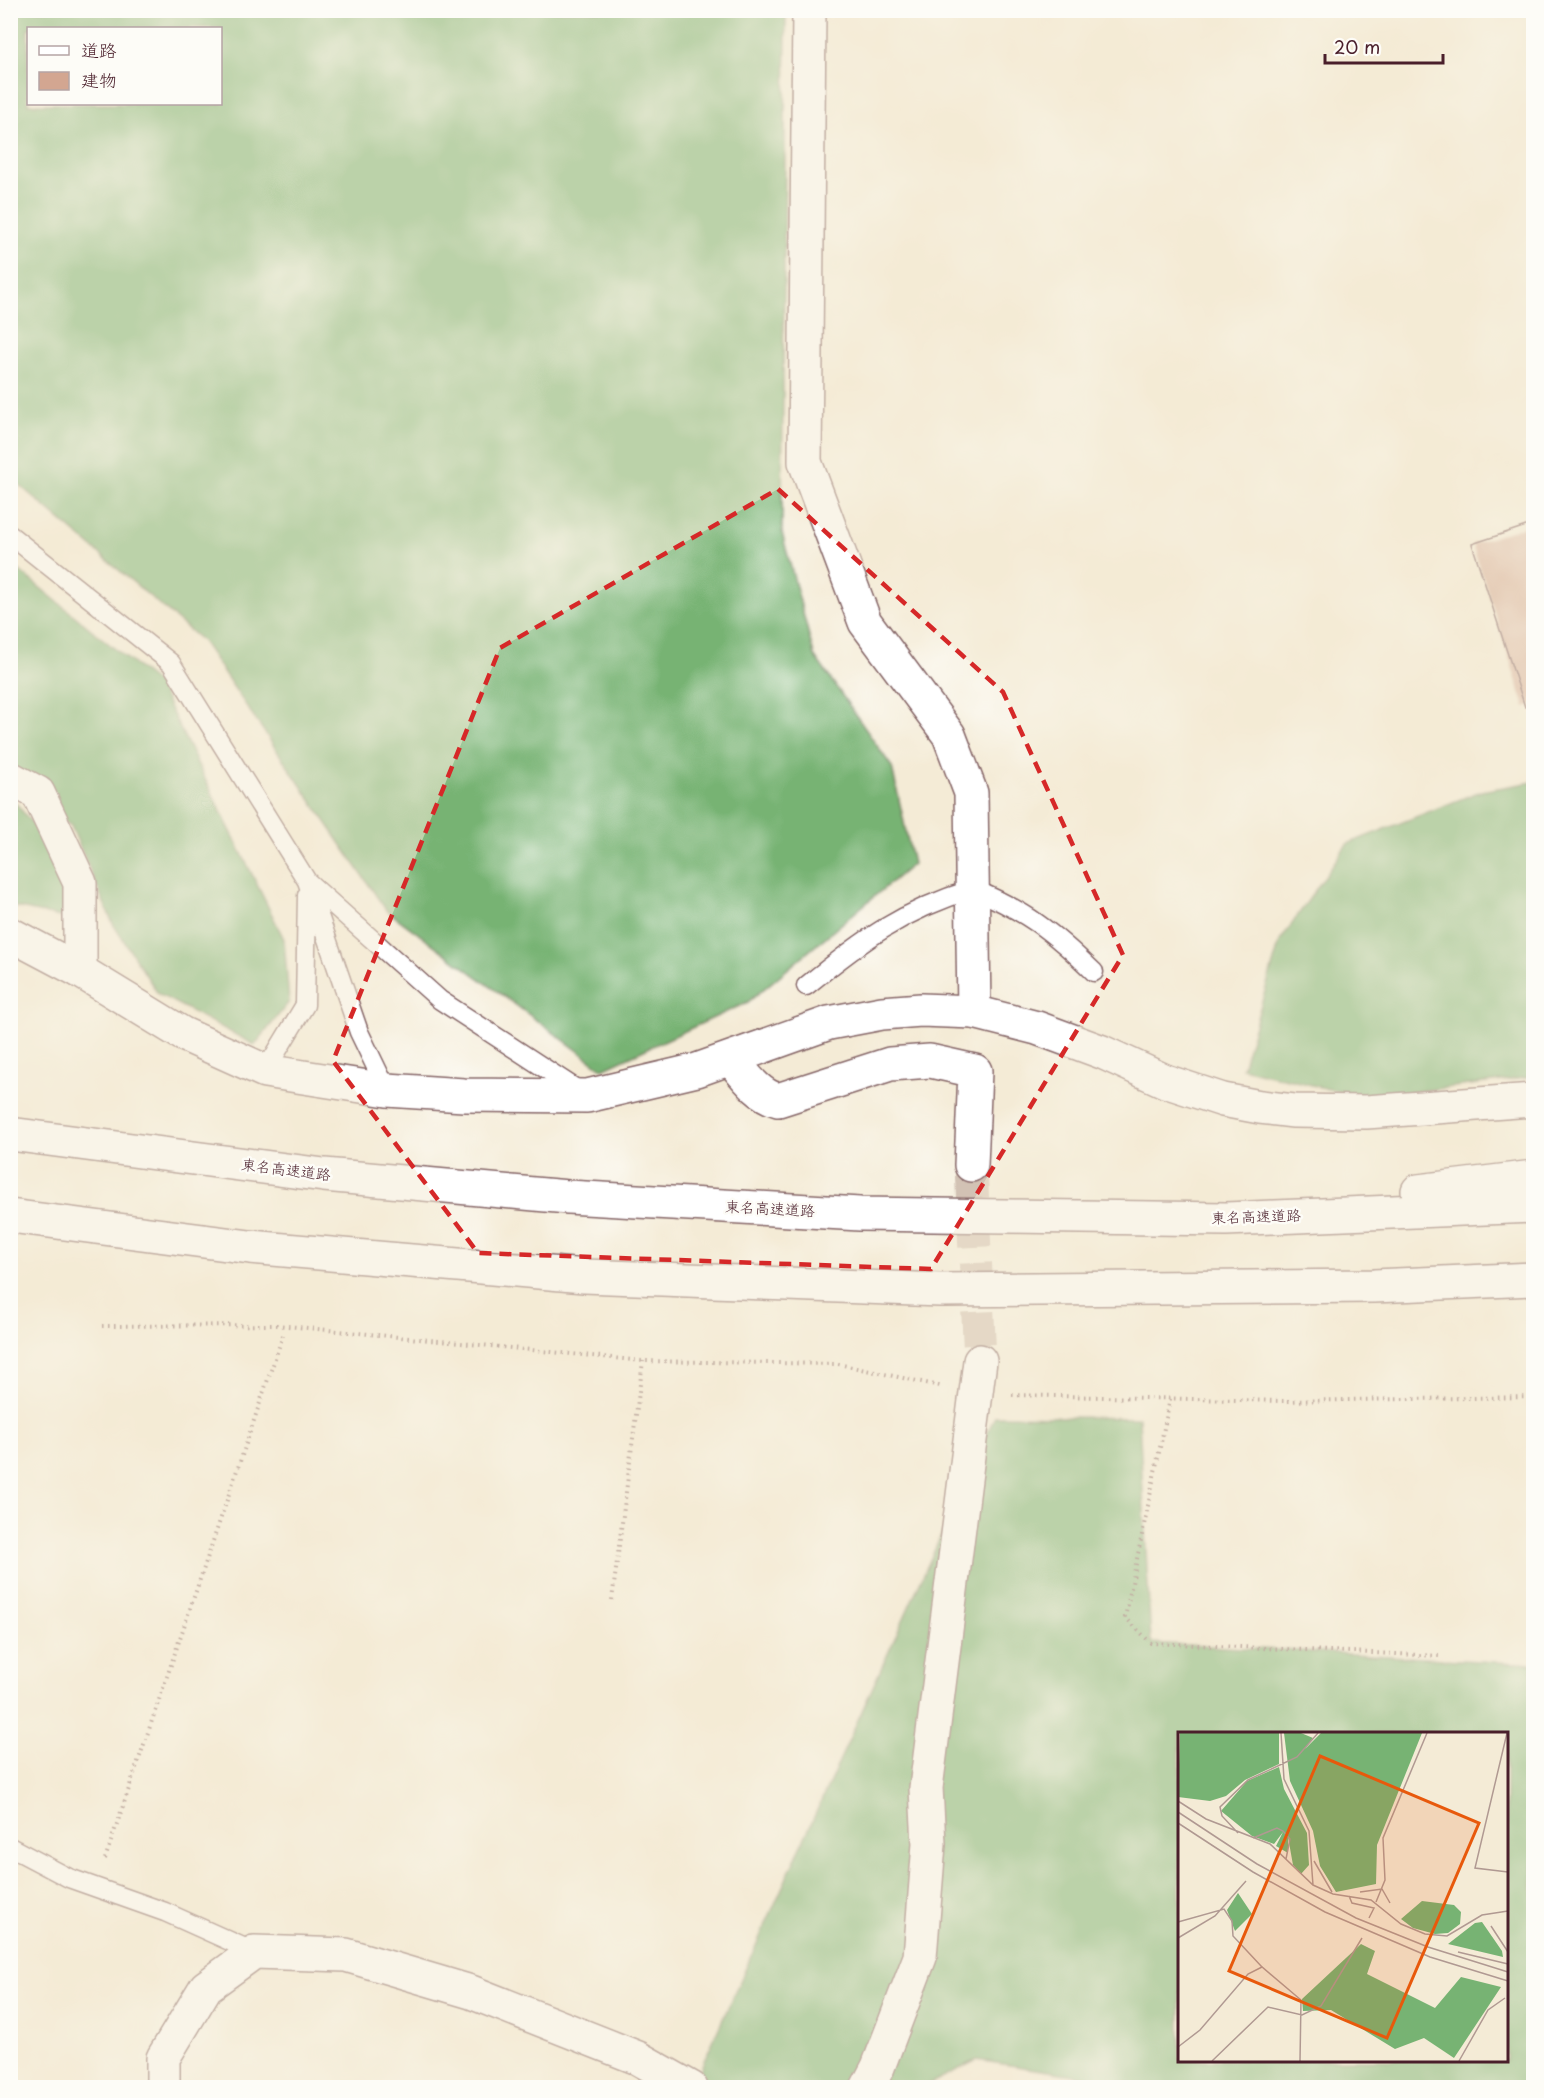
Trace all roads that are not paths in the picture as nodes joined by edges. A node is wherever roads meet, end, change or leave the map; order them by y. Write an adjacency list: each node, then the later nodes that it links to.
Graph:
1 (809, 10): 5 (main road)
2 (10, 535): 4 (lane)
3 (10, 778): 7 (main road)
4 (307, 881): 12 (lane); 13 (lane); 14 (lane)
5 (973, 889): 8 (lane); 9 (lane); 10 (main road)
6 (10, 934): 7 (main road)
7 (80, 971): 12 (main road)
8 (1094, 972)
9 (806, 986)
10 (974, 1012): 11 (main road); 15 (main road)
11 (731, 1059): 14 (main road); 17 (main road)
12 (265, 1071): 13 (main road)
13 (387, 1090): 14 (main road)
14 (587, 1096)
15 (1533, 1100)
16 (10, 1134): 21 (main road, 東名高速道路)
17 (971, 1165)
18 (1533, 1177): 21 (main road)
19 (1533, 1206): 21 (main road, 東名高速道路)
20 (10, 1216): 22 (main road)
21 (1226, 1219)
22 (1533, 1280)
23 (980, 1360): 28 (main road)
24 (10, 1847): 25 (lane)
25 (254, 1952): 26 (main road); 27 (main road)
26 (163, 2088)
27 (691, 2088)
28 (867, 2088)

